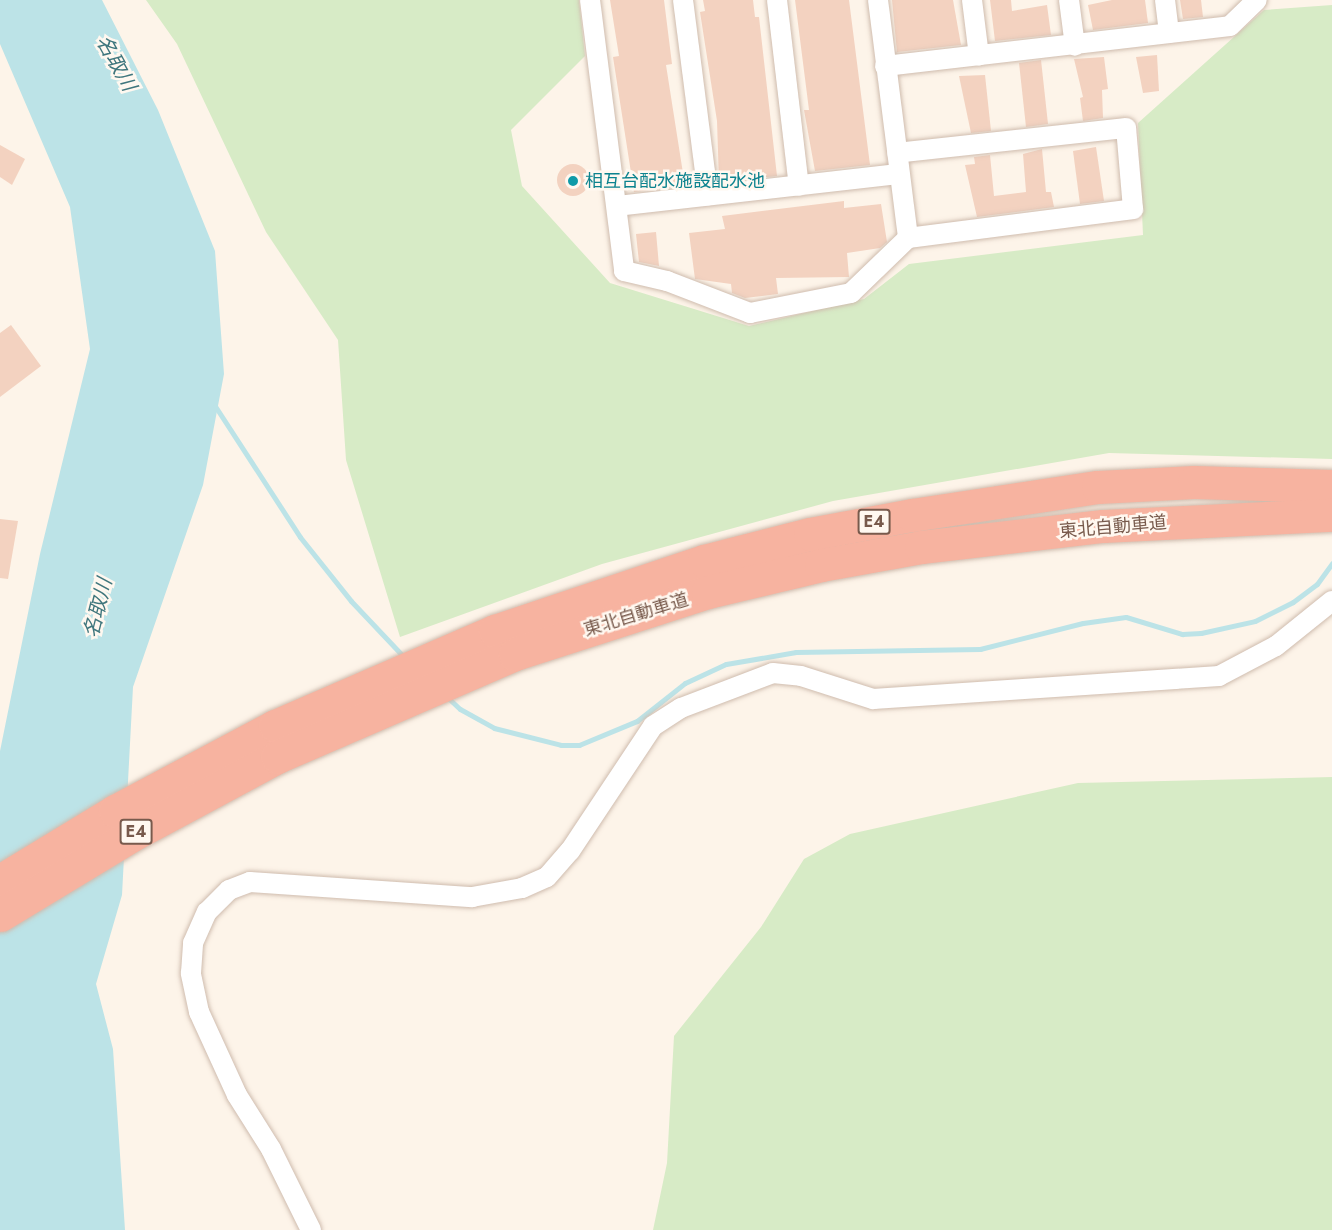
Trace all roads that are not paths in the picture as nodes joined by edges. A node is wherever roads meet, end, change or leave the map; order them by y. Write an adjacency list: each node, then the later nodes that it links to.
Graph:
1 (590, 0): 17 (street)
2 (683, 0): 16 (street)
3 (777, 0): 15 (street)
4 (878, 0): 12 (street)
5 (972, 0): 11 (street)
6 (1069, 0): 10 (street)
7 (1165, 0): 9 (street)
8 (1257, 0): 9 (street)
9 (1169, 33): 10 (street)
10 (1075, 46): 11 (street)
11 (979, 56): 12 (street)
12 (885, 66): 13 (street)
13 (897, 153): 14 (street); 18 (street)
14 (900, 174): 15 (street); 18 (street)
15 (799, 186): 16 (street)
16 (708, 195): 17 (street)
17 (616, 206): 18 (street)
18 (908, 238)
19 (1332, 486): 22 (highway, 東北自動車道 / E4)
20 (1332, 515): 22 (highway, 東北自動車道 / E4)
21 (1332, 601): 25 (street)
22 (443, 667): 23 (highway, 東北自動車道 / E4); 24 (highway, 東北自動車道 / E4)
23 (9, 873)
24 (0, 915)
25 (311, 1230)

